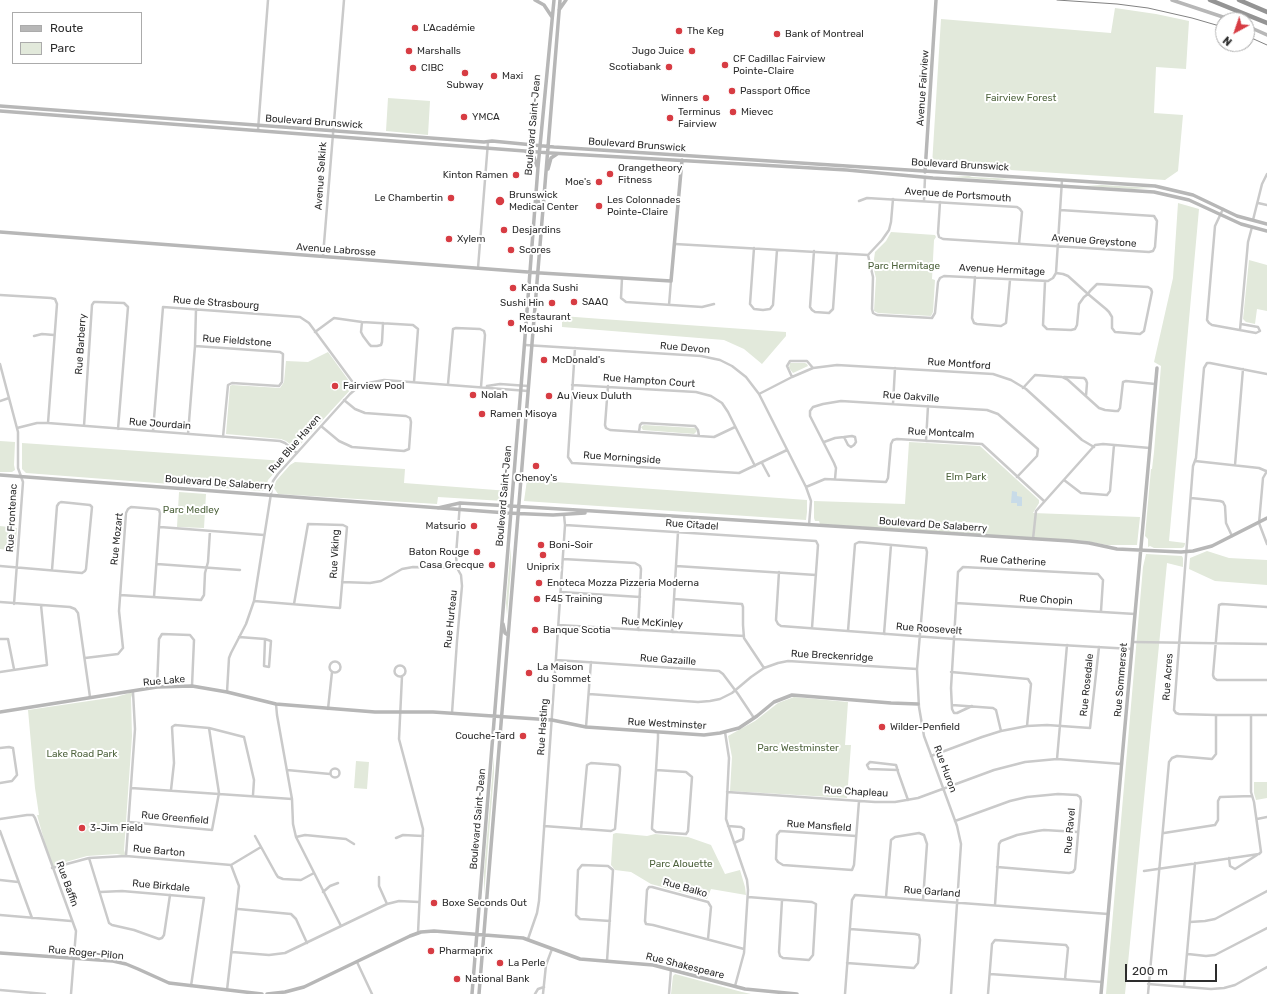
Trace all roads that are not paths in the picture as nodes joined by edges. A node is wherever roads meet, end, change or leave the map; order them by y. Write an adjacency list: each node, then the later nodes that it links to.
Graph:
1 (268, 0): 20 (street)
2 (344, 0): 22 (street, Avenue Selkirk)
3 (535, 0): 14 (street)
4 (554, 0): 14 (street, Boulevard Saint-Jean)
5 (560, 0): 11 (street, Boulevard Saint-Jean)
6 (566, 0): 11 (street)
7 (936, 0): 37 (street, Avenue Fairview)
8 (1172, 0): 13 (street)
9 (1210, 0): 15 (highway)
10 (1239, 0): 12 (highway)
11 (559, 11): 28 (street, Boulevard Saint-Jean)
12 (1267, 12)
13 (1215, 14)
14 (552, 17): 27 (street, Boulevard Saint-Jean)
15 (1267, 22)
16 (1255, 29): 17 (street)
17 (1267, 34)
18 (0, 106): 20 (street, Boulevard Brunswick)
19 (0, 111): 21 (street, Boulevard Brunswick)
20 (258, 126): 21 (street); 22 (street, Boulevard Brunswick)
21 (258, 130): 24 (street, Boulevard Brunswick)
22 (332, 131): 23 (street, Boulevard Brunswick); 24 (street, Avenue Selkirk)
23 (382, 135): 25 (street); 26 (street, Boulevard Brunswick)
24 (332, 136): 25 (street, Boulevard Brunswick); 67 (street, Avenue Selkirk)
25 (381, 140): 29 (street, Boulevard Brunswick)
26 (488, 142): 27 (street, Boulevard Brunswick); 29 (street)
27 (540, 146): 28 (street, Boulevard Brunswick); 31 (street, Boulevard Saint-Jean)
28 (548, 147): 32 (street, Boulevard Saint-Jean); 34 (street, Boulevard Brunswick)
29 (488, 148): 30 (street, Boulevard Brunswick); 68 (street)
30 (524, 150): 31 (street, Boulevard Brunswick); 36 (street)
31 (539, 152): 32 (street, Boulevard Brunswick); 36 (street, Boulevard Saint-Jean)
32 (547, 152): 33 (street, Boulevard Brunswick); 40 (street, Boulevard Saint-Jean)
33 (560, 153): 35 (street, Boulevard Brunswick); 40 (street)
34 (682, 156): 35 (street); 37 (street, Boulevard Brunswick)
35 (682, 160): 39 (street, Boulevard Brunswick); 59 (street)
36 (538, 167): 43 (street, Boulevard Saint-Jean)
37 (926, 171): 39 (street, Avenue Fairview); 41 (street, Boulevard Brunswick)
38 (1267, 174): 48 (street)
39 (925, 177): 42 (street, Boulevard Brunswick); 46 (street)
40 (545, 178): 51 (street, Boulevard Saint-Jean)
41 (1062, 179): 42 (street, Avenue Hermitage); 50 (street, Boulevard Brunswick)
42 (1062, 186): 52 (street, Avenue Hermitage); 53 (street, Boulevard Brunswick)
43 (536, 192): 51 (street); 69 (street, Boulevard Saint-Jean)
44 (893, 200): 45 (street, Avenue de Portsmouth); 46 (street, Avenue de Portsmouth); 66 (street)
45 (859, 201)
46 (924, 201): 47 (street, Avenue de Portsmouth)
47 (940, 202): 60 (street, Avenue Greystone); 60 (street, Avenue de Portsmouth)
48 (1258, 203): 49 (street); 54 (street)
49 (1267, 205)
50 (1223, 208): 53 (street); 54 (street, Boulevard Brunswick)
51 (542, 210): 70 (street, Boulevard Saint-Jean)
52 (1060, 210): 61 (street, Avenue Hermitage); 61 (street, Avenue Greystone)
53 (1220, 215): 56 (street, Boulevard Brunswick); 85 (street)
54 (1252, 220): 55 (street, Boulevard Brunswick)
55 (1267, 224)
56 (1252, 227): 57 (street, Boulevard Brunswick); 84 (street)
57 (1267, 231)
58 (0, 232): 67 (street, Avenue Labrosse)
59 (675, 244): 62 (street); 75 (street)
60 (1019, 244): 61 (street, Avenue Greystone)
61 (1058, 246): 71 (street, Avenue Hermitage)
62 (754, 248): 63 (street); 63 (street)
63 (777, 250): 64 (street)
64 (814, 251): 65 (street); 65 (street)
65 (837, 253): 66 (street)
66 (868, 255): 72 (street, Avenue Hermitage)
67 (323, 257): 68 (street, Avenue Labrosse)
68 (478, 268): 69 (street, Avenue Labrosse)
69 (530, 272): 70 (street, Avenue Labrosse); 89 (street, Boulevard Saint-Jean)
70 (537, 273): 73 (street, Avenue Labrosse); 91 (street, Boulevard Saint-Jean)
71 (1056, 273): 76 (street, Avenue Hermitage); 77 (street)
72 (975, 277): 74 (street, Avenue Hermitage); 74 (street)
73 (622, 278): 75 (street, Avenue Labrosse); 80 (street)
74 (1010, 280): 76 (street, Avenue Hermitage)
75 (671, 281): 80 (street)
76 (1045, 282): 77 (street)
77 (1088, 294): 77 (street)
78 (0, 295): 87 (street)
79 (714, 304): 80 (street)
80 (670, 305)
81 (196, 309): 86 (street, Rue de Strasbourg); 90 (street); 126 (street, Rue de Strasbourg)
82 (362, 322): 83 (street); 83 (street); 86 (street)
83 (383, 323): 101 (street)
84 (1241, 324): 85 (street); 85 (street)
85 (1240, 330)
86 (315, 332): 109 (street, Rue de Strasbourg)
87 (54, 335): 88 (street); 120 (street)
88 (34, 336)
89 (525, 345): 91 (street, Rue Devon); 105 (street, Boulevard Saint-Jean)
90 (195, 346): 128 (street); 130 (street, Rue Fieldstone)
91 (532, 346): 92 (street, Rue Devon); 106 (street, Boulevard Saint-Jean)
92 (575, 348): 103 (street, Rue Morningside); 113 (street, Rue Devon)
93 (0, 364): 115 (street, Rue Frontenac)
94 (813, 368): 95 (street, Rue Montford); 99 (street, Rue Montford); 99 (street, Rue Montford)
95 (895, 368): 110 (street, Rue Montford); 118 (street)
96 (1157, 368): 104 (street, Rue Sommerset)
97 (1243, 369): 98 (street, Rue Acres); 139 (street, Rue Acres); 141 (street)
98 (1267, 374)
99 (792, 377): 113 (street, Rue Montford)
100 (1062, 377): 110 (street); 114 (street); 114 (street)
101 (414, 382): 102 (street, Rue Blue Haven); 109 (street, Rue Blue Haven)
102 (448, 384): 108 (street, Rue Blue Haven); 108 (street)
103 (572, 384): 107 (street, Rue Hampton Court); 142 (street, Rue Morningside)
104 (1156, 384): 114 (street); 136 (street, Rue Sommerset)
105 (521, 385): 106 (street, Rue Blue Haven); 108 (street, Rue Blue Haven); 111 (street, Boulevard Saint-Jean)
106 (528, 386): 112 (street, Boulevard Saint-Jean)
107 (608, 386): 123 (street, Rue Hampton Court); 127 (street)
108 (483, 387): 111 (street, Rue Blue Haven)
109 (357, 388): 116 (street, Rue Blue Haven)
110 (1024, 388): 135 (street, Rue Montford)
111 (521, 390): 112 (street, Rue Blue Haven); 155 (street, Boulevard Saint-Jean)
112 (528, 391): 156 (street, Boulevard Saint-Jean)
113 (759, 394): 137 (street, Rue Devon)
114 (1086, 396)
115 (9, 398): 117 (street); 124 (street, Rue Frontenac)
116 (344, 400): 122 (street, Rue Blue Haven); 122 (street)
117 (0, 401)
118 (893, 404): 119 (street, Rue Oakville); 133 (street, Rue Oakville)
119 (928, 406): 132 (street); 147 (street, Rue Oakville)
120 (48, 423): 121 (street, Rue Jourdain); 124 (street, Rue Jourdain)
121 (84, 426): 125 (street, Rue Jourdain); 125 (street, Rue Barberry)
122 (321, 426): 138 (street, Rue Blue Haven)
123 (735, 427): 129 (street); 142 (street, Rue Hampton Court)
124 (18, 428): 146 (street, Rue Frontenac)
125 (118, 429): 126 (street, Rue Jourdain)
126 (153, 431): 128 (street, Rue Jourdain)
127 (639, 432): 129 (street); 129 (street)
128 (188, 434): 130 (street, Rue Jourdain)
129 (699, 436)
130 (223, 437): 138 (street, Rue Jourdain)
131 (844, 437): 131 (street); 133 (street)
132 (926, 440): 147 (street, Rue Montcalm); 148 (street, Rue Montcalm)
133 (824, 442): 148 (street, Rue Oakville)
134 (1114, 445): 135 (street); 136 (street); 149 (street)
135 (1094, 447): 149 (street)
136 (1150, 448): 175 (street, Rue Sommerset)
137 (787, 450): 140 (street, Rue Morningside); 150 (street, Rue Devon)
138 (297, 453): 151 (street, Rue Blue Haven)
139 (1195, 461): 141 (street); 152 (street, Rue Acres)
140 (762, 463): 142 (street, Rue Morningside); 145 (street)
141 (1235, 465): 143 (street)
142 (755, 466)
143 (1267, 471): 164 (street)
144 (0, 475): 146 (street, Boulevard De Salaberry)
145 (769, 476)
146 (21, 477): 151 (street, Boulevard De Salaberry); 182 (street, Rue Frontenac)
147 (1017, 477): 153 (street, Rue Montcalm)
148 (835, 479): 150 (street, Rue Montcalm)
149 (1064, 480): 153 (street)
150 (806, 487): 166 (street, Rue Devon)
151 (270, 495): 157 (street, Boulevard De Salaberry); 170 (street, Rue Blue Haven)
152 (1190, 498): 171 (street); 176 (street, Rue Acres)
153 (1044, 501): 172 (street)
154 (460, 504): 155 (street, Boulevard De Salaberry); 157 (street, Boulevard De Salaberry); 158 (street, Rue Hurteau)
155 (511, 507): 156 (street, Boulevard De Salaberry); 160 (street, Boulevard Saint-Jean)
156 (518, 507): 159 (street, Boulevard De Salaberry); 161 (street, Boulevard Saint-Jean)
157 (438, 508): 158 (street, Boulevard De Salaberry)
158 (460, 510): 160 (street, Boulevard De Salaberry); 183 (street, Rue Hurteau)
159 (590, 512): 162 (street, Boulevard De Salaberry); 166 (street, Boulevard De Salaberry)
160 (511, 513): 161 (street, Boulevard De Salaberry); 203 (street, Boulevard Saint-Jean)
161 (518, 514): 162 (street, Boulevard De Salaberry); 210 (street, Boulevard Saint-Jean)
162 (564, 515): 165 (street, Rue Hasting)
163 (1267, 518): 164 (street, Boulevard De Salaberry)
164 (1259, 523): 171 (street, Boulevard De Salaberry); 173 (street)
165 (565, 525): 169 (street, Rue Citadel); 177 (street, Rue Hasting)
166 (809, 525): 172 (street, Boulevard De Salaberry)
167 (160, 527): 168 (street); 178 (street, Rue Mozart); 190 (street, Rue Mozart)
168 (210, 531): 170 (street); 181 (street)
169 (678, 532): 180 (street); 187 (street, Rue Citadel)
170 (264, 536): 194 (street, Rue Blue Haven)
171 (1232, 537): 176 (street, Boulevard De Salaberry)
172 (1033, 539): 175 (street, Boulevard De Salaberry)
173 (1267, 544)
174 (891, 545): 207 (street, Rue Huron); 209 (street); 212 (street, Rue Huron)
175 (1141, 550): 176 (street, Boulevard De Salaberry); 202 (street, Rue Sommerset)
176 (1187, 551): 218 (street, Rue Acres)
177 (563, 559): 189 (street, Rue Hasting); 191 (street)
178 (157, 564): 181 (street); 192 (street, Rue Mozart)
179 (0, 566): 182 (street)
180 (676, 566): 186 (street); 193 (street)
181 (207, 567): 185 (street); 192 (street)
182 (17, 568): 184 (street); 197 (street, Rue Frontenac)
183 (457, 568): 188 (street); 249 (street, Rue Hurteau)
184 (52, 570): 184 (street)
185 (240, 570)
186 (779, 572): 187 (street); 205 (street, Rue Roosevelt)
187 (816, 575): 205 (street)
188 (342, 582): 198 (street, Rue Viking); 198 (street, Rue Viking)
189 (561, 592): 191 (street); 204 (street, Rue Hasting)
190 (120, 595): 192 (street); 224 (street, Rue Mozart)
191 (640, 597): 206 (street)
192 (154, 598)
193 (674, 599): 208 (street); 211 (street)
194 (254, 601): 198 (street, Rue Viking); 213 (street, Rue Blue Haven)
195 (0, 602): 197 (street)
196 (956, 603): 201 (street, Rue Chopin); 201 (street, Rue Catherine); 216 (street, Rue Catherine)
197 (14, 604): 199 (street)
198 (294, 604)
199 (41, 605): 224 (street); 228 (street)
200 (1267, 607): 219 (street)
201 (1101, 611): 202 (street, Rue Chopin)
202 (1135, 614): 217 (street, Rue Sommerset)
203 (502, 621): 210 (street); 253 (street, Boulevard Saint-Jean)
204 (559, 625): 206 (street, Rue McKinley); 225 (street, Rue Hasting)
205 (812, 628): 207 (street, Rue Roosevelt)
206 (638, 630): 208 (street, Rue McKinley)
207 (848, 631): 209 (street, Rue Roosevelt)
208 (672, 632): 211 (street, Rue McKinley)
209 (884, 634): 212 (street, Rue Roosevelt)
210 (508, 635): 254 (street, Boulevard Saint-Jean)
211 (744, 636): 227 (street)
212 (920, 636): 216 (street, Rue Roosevelt); 229 (street, Rue Huron)
213 (239, 637): 215 (street); 239 (street, Rue Blue Haven)
214 (0, 639): 228 (street)
215 (265, 639): 215 (street)
216 (954, 639): 221 (street, Rue Roosevelt); 232 (street, Rue Catherine)
217 (1133, 642): 218 (street); 223 (street, Rue Sommerset)
218 (1179, 643): 219 (street); 250 (street, Rue Acres)
219 (1215, 644): 220 (street); 234 (street)
220 (1267, 644)
221 (1067, 645): 222 (street, Rue Roosevelt); 258 (street)
222 (1099, 647): 223 (street, Rue Roosevelt); 258 (street, Rue Rosedale)
223 (1132, 649): 267 (street, Rue Sommerset)
224 (84, 658): 241 (street)
225 (556, 660): 226 (street, Rue Gazaille); 256 (street, Rue Hasting)
226 (591, 662): 237 (street, Rue Gazaille); 240 (street)
227 (764, 668): 229 (street, Rue Breckenridge); 237 (street, Rue Breckenridge)
228 (14, 669): 230 (street)
229 (917, 670): 243 (street, Rue Huron)
230 (0, 672)
231 (332, 672): 231 (street); 246 (street)
232 (952, 672): 244 (street, Rue Catherine); 257 (street)
233 (402, 676): 233 (street); 248 (street)
234 (1267, 680)
235 (192, 686): 236 (street, Rue Lake); 236 (street); 239 (street, Rue Lake)
236 (157, 687): 238 (street, Rue Lake)
237 (735, 690): 240 (street, Rue Breckenridge); 255 (street, Rue Gazaille)
238 (133, 692): 241 (street, Rue Lake); 273 (street)
239 (227, 692): 242 (street, Rue Lake)
240 (589, 694): 259 (street)
241 (90, 698): 247 (street, Rue Lake)
242 (276, 704): 246 (street, Rue Lake); 268 (street)
243 (918, 704): 255 (street, Rue Westminster); 265 (street, Rue Huron)
244 (952, 705): 245 (street); 245 (street)
245 (972, 706): 261 (street)
246 (328, 709): 248 (street, Rue Lake)
247 (0, 712)
248 (400, 712): 249 (street, Rue Lake); 295 (street)
249 (452, 713): 253 (street, Rue Lake)
250 (1216, 715): 251 (street); 293 (street)
251 (1251, 715): 252 (street); 279 (street)
252 (1267, 715)
253 (494, 716): 254 (street, Rue Lake); 340 (street, Boulevard Saint-Jean)
254 (501, 716): 256 (street, Rue Westminster); 341 (street, Boulevard Saint-Jean)
255 (754, 719): 262 (street, Rue Westminster)
256 (552, 720): 259 (street, Rue Westminster); 288 (street, Rue Hasting)
257 (1027, 726): 258 (street, Rue Rosedale); 261 (street, Rue Rosedale)
258 (1060, 726): 266 (street)
259 (586, 727): 263 (street, Rue Westminster)
260 (209, 728): 275 (street); 277 (street, Rue Greenfield); 278 (street)
261 (1001, 731): 265 (street, Rue Rosedale)
262 (725, 732): 263 (street, Rue Westminster); 276 (street)
263 (658, 733): 269 (street)
264 (0, 748): 272 (street)
265 (931, 756): 274 (street, Rue Huron)
266 (1057, 759): 267 (street, Rue Chapleau); 274 (street, Rue Chapleau)
267 (1122, 764): 330 (street, Rue Sommerset)
268 (287, 770): 271 (street); 280 (street)
269 (656, 770): 269 (street)
270 (898, 770): 270 (street); 281 (street)
271 (330, 774)
272 (0, 783)
273 (131, 788): 275 (street); 287 (street)
274 (943, 789): 281 (street, Rue Chapleau); 286 (street, Rue Huron)
275 (171, 790): 277 (street)
276 (727, 792): 282 (street, Rue Chapleau); 289 (street)
277 (219, 793): 278 (street); 287 (street, Rue Greenfield)
278 (253, 795): 280 (street)
279 (1252, 796): 285 (street); 293 (street)
280 (292, 799): 297 (street)
281 (908, 800): 282 (street, Rue Chapleau)
282 (859, 801): 296 (street, Rue Mansfield)
283 (1267, 817): 285 (street)
284 (0, 819): 308 (street, Rue Baffin)
285 (1257, 819): 302 (street)
286 (955, 821): 292 (street, Rue Ravel); 326 (street, Rue Huron)
287 (129, 822): 303 (street)
288 (544, 826): 290 (street); 342 (street, Rue Hasting)
289 (728, 826): 299 (street); 299 (street)
290 (581, 829): 290 (street)
291 (0, 831): 315 (street)
292 (1078, 832): 309 (street); 309 (street, Rue Ravel)
293 (1164, 833): 310 (street)
294 (255, 836): 301 (street)
295 (423, 836): 298 (street); 325 (street)
296 (856, 836): 296 (street, Rue Mansfield)
297 (296, 837): 300 (street); 312 (street)
298 (396, 838)
299 (734, 843): 321 (street)
300 (354, 844)
301 (262, 847): 306 (street); 312 (street)
302 (1259, 854): 305 (street); 305 (street)
303 (126, 856): 304 (street, Rue Barton); 306 (street, Rue Barton)
304 (89, 858): 308 (street, Rue Barton); 318 (street)
305 (1229, 858): 307 (street)
306 (231, 864): 329 (street)
307 (1195, 864): 310 (street); 335 (street)
308 (52, 868): 333 (street, Rue Baffin)
309 (998, 868): 328 (street)
310 (1160, 869): 311 (street); 359 (street)
311 (1144, 871)
312 (314, 874): 319 (street)
313 (379, 878): 327 (street)
314 (0, 880): 315 (street)
315 (18, 882): 332 (street)
316 (338, 883): 319 (street)
317 (1267, 890): 335 (street)
318 (100, 892): 320 (street, Rue Birkdale); 320 (street)
319 (323, 892): 336 (street)
320 (170, 895): 360 (street, Rue Birkdale)
321 (748, 897): 323 (street); 346 (street)
322 (886, 897): 324 (street, Rue Garland); 324 (street); 338 (street, Rue Garland)
323 (782, 900): 323 (street)
324 (923, 900): 326 (street, Rue Garland)
325 (419, 902): 327 (street); 339 (street)
326 (958, 902): 328 (street, Rue Garland); 380 (street, Rue Huron)
327 (387, 904): 336 (street)
328 (994, 905): 330 (street, Rue Garland)
329 (238, 910): 344 (street); 347 (street)
330 (1108, 914): 358 (street, Rue Sommerset)
331 (0, 916): 332 (street)
332 (32, 918): 333 (street)
333 (71, 921): 350 (street, Rue Baffin)
334 (610, 921): 334 (street); 351 (street)
335 (1190, 922): 349 (street)
336 (341, 926): 344 (street)
337 (1267, 928): 349 (street)
338 (850, 929): 353 (street, Rue Garland); 353 (street)
339 (418, 933): 340 (street); 352 (street)
340 (477, 934): 341 (street, Rue Shakespeare); 373 (street, Boulevard Saint-Jean)
341 (484, 935): 342 (street, Rue Shakespeare); 374 (street, Boulevard Saint-Jean)
342 (528, 939): 345 (street, Rue Shakespeare)
343 (708, 939): 343 (street, Rue Balko); 346 (street, Rue Balko)
344 (307, 943): 347 (street)
345 (552, 948): 351 (street, Rue Shakespeare); 361 (street)
346 (744, 949): 362 (street)
347 (232, 952): 365 (street)
348 (0, 953): 350 (street, Rue Roger-Pilon)
349 (1188, 954): 363 (street)
350 (75, 958): 360 (street, Rue Roger-Pilon); 369 (street, Rue Baffin)
351 (607, 961): 355 (street, Rue Shakespeare)
352 (357, 962): 371 (street); 372 (street)
353 (847, 963): 379 (street, Rue Garland)
354 (1267, 967): 363 (street)
355 (671, 969): 362 (street, Rue Shakespeare); 377 (street)
356 (990, 974): 357 (street); 357 (street); 381 (street)
357 (1065, 979): 358 (street)
358 (1102, 982): 382 (street, Rue Sommerset)
359 (1148, 984): 363 (street); 383 (street)
360 (191, 986): 365 (street, Rue Roger-Pilon)
361 (544, 987): 375 (street); 376 (street)
362 (735, 987): 366 (street, Rue Shakespeare)
363 (1184, 987)
364 (0, 990): 367 (street)
365 (227, 990): 370 (street, Rue Roger-Pilon)
366 (773, 993): 378 (street, Rue Shakespeare)
367 (33, 994): 368 (street)
368 (45, 994)
369 (71, 994)
370 (262, 994)
371 (267, 994)
372 (372, 994)
373 (472, 994)
374 (479, 994)
375 (535, 994)
376 (543, 994)
377 (669, 994)
378 (797, 994)
379 (845, 994)
380 (950, 994)
381 (988, 994)
382 (1101, 994)
383 (1148, 994)

